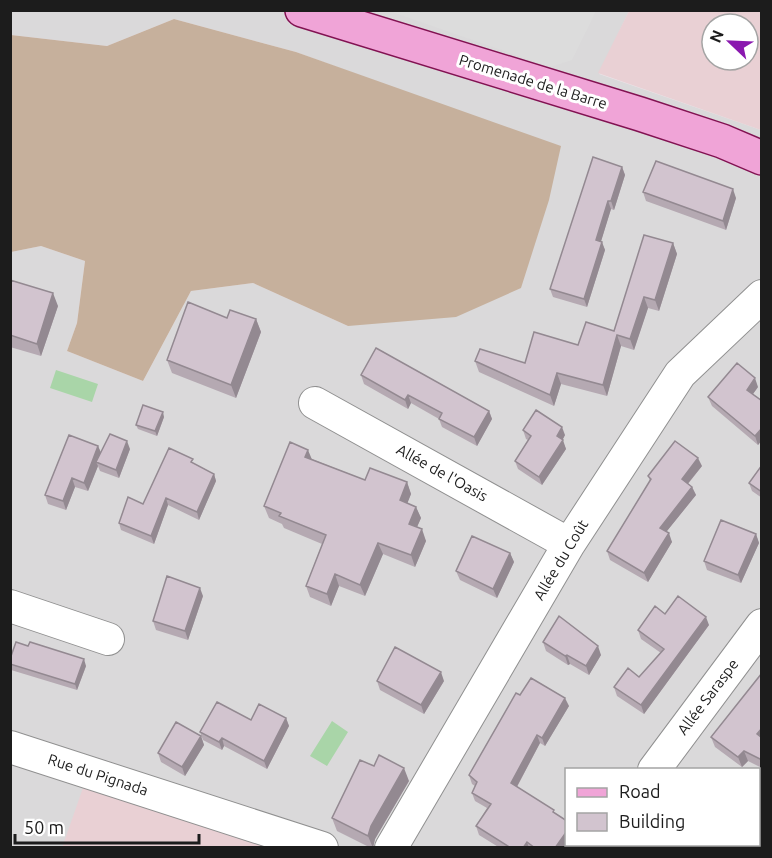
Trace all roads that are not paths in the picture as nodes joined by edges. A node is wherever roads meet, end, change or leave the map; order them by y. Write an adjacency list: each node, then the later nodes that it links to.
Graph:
1 (302, 10): 2 (main road, Promenade de la Barre)
2 (762, 158)
3 (762, 296): 5 (street, Allée du Coût)
4 (315, 403): 5 (street, Allée de l'Oasis)
5 (569, 544): 12 (street, Allée du Coût)
6 (10, 606): 8 (street)
7 (762, 625): 10 (street, Allée Saraspe)
8 (108, 639)
9 (10, 747): 11 (street, Rue du Pignada)
10 (655, 768)
11 (322, 848)
12 (391, 848)

